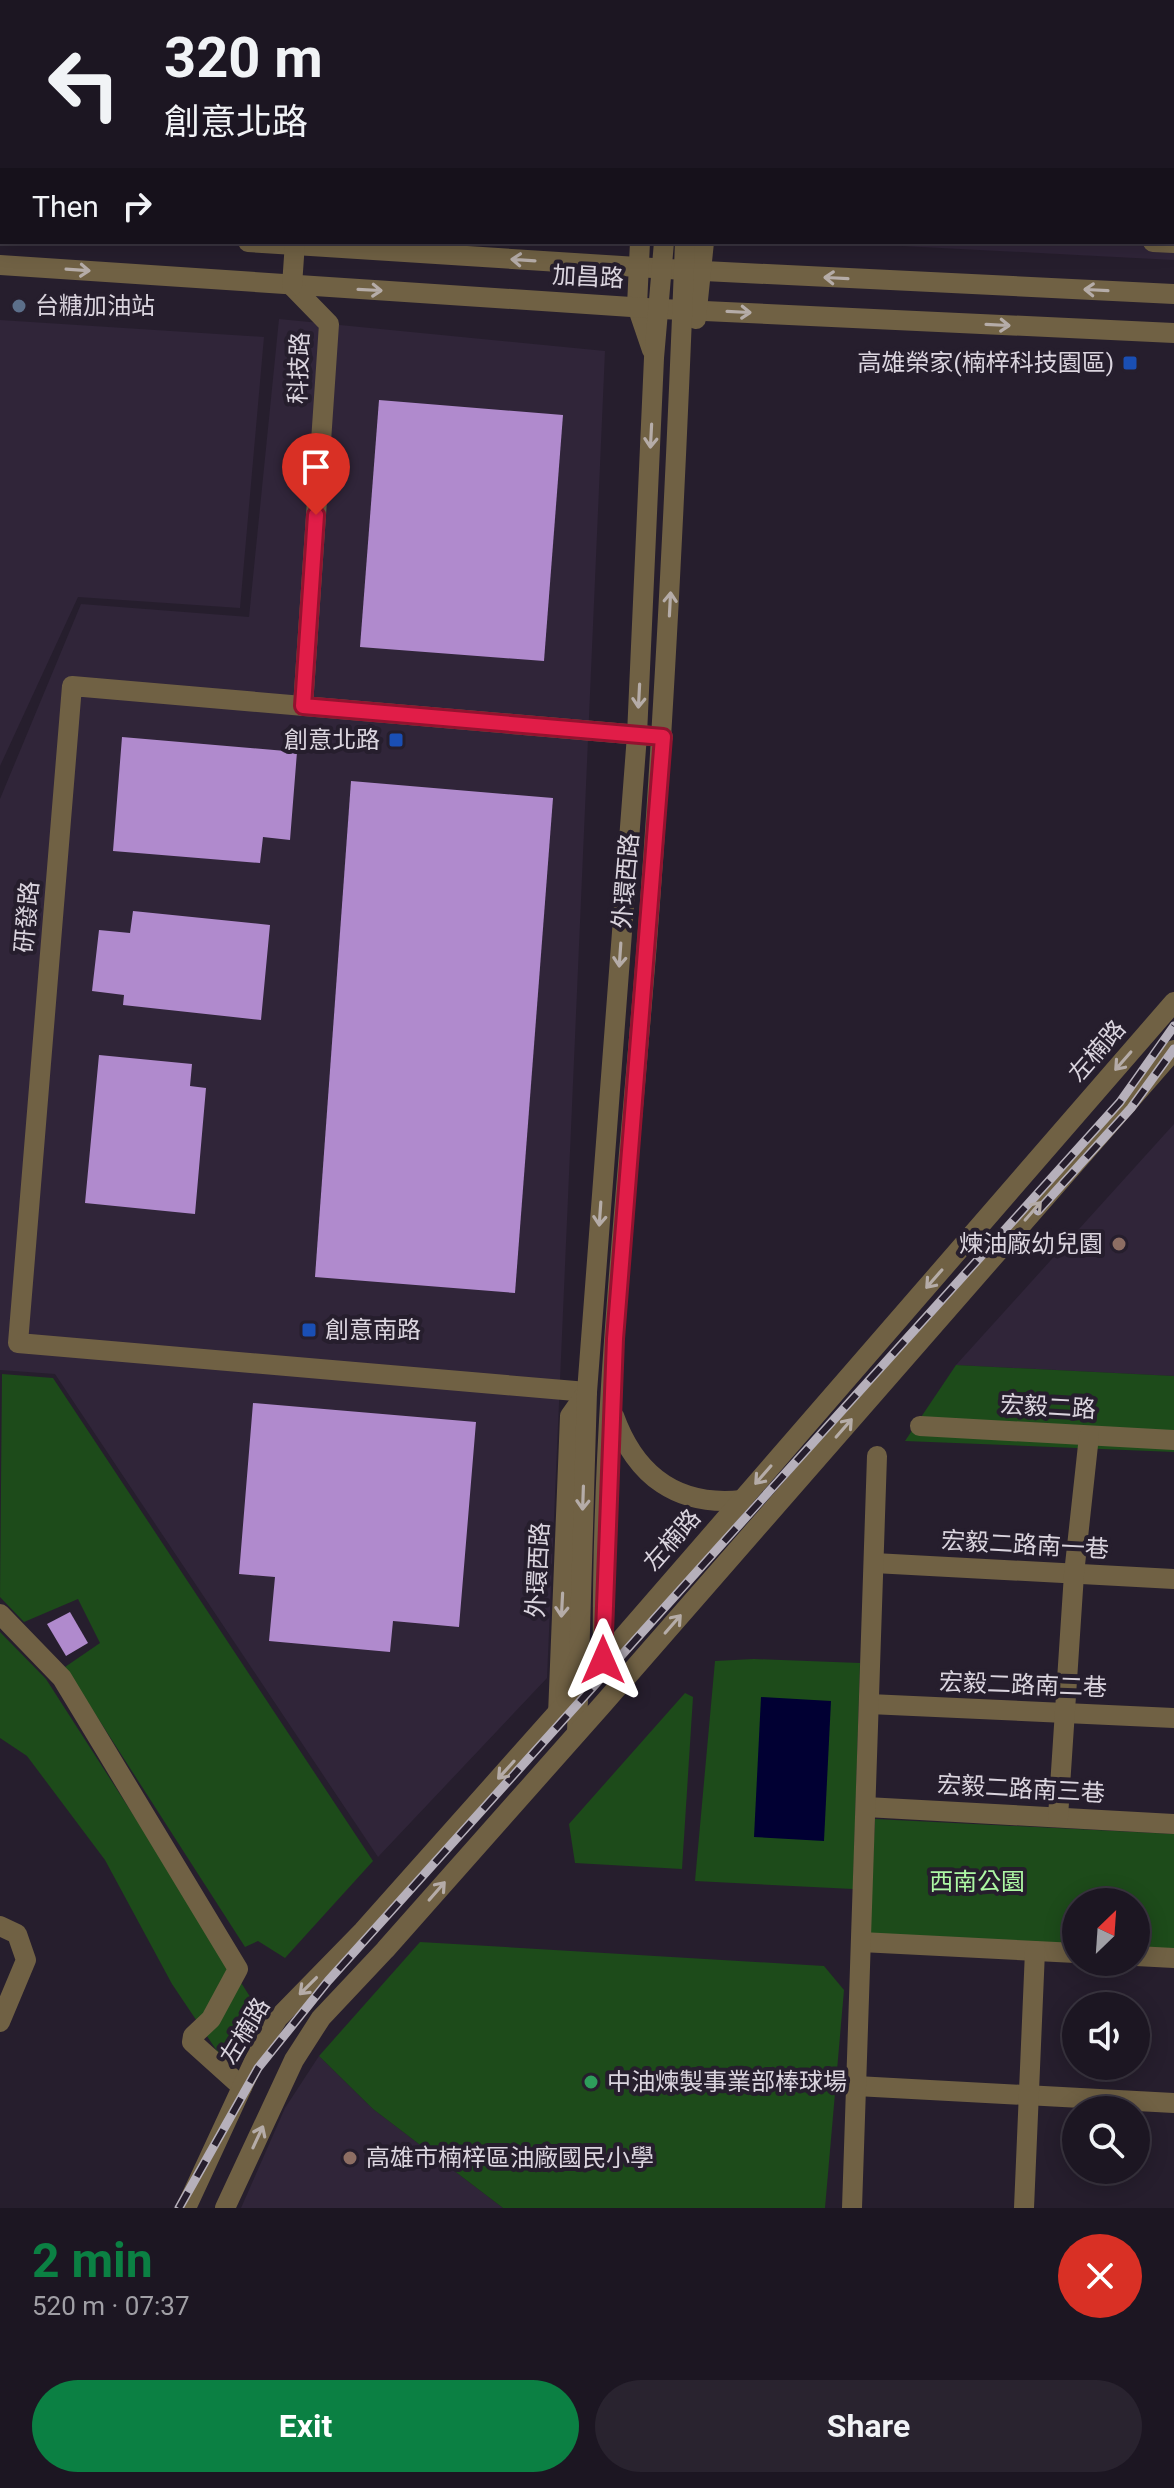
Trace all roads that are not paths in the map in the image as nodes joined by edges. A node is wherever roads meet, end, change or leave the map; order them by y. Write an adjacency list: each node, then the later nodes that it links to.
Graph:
1 (295, 244): 7 (street, 加昌路, one-way to 1); 10 (street)
2 (640, 244): 7 (street, 外環西路)
3 (664, 244): 8 (street, 外環西路)
4 (686, 244): 9 (street, 外環西路)
5 (703, 244): 9 (street, 外環西路)
6 (0, 265): 10 (street, 加昌路, one-way to 10)
7 (639, 267): 8 (street, 加昌路); 12 (street, 外環西路)
8 (663, 269): 9 (street, 加昌路); 13 (street, 外環西路)
9 (693, 271): 11 (street, 加昌路, one-way to 9); 14 (street, 外環西路)
10 (292, 286): 12 (street, 加昌路, one-way to 12); 17 (street, 科技路)
11 (1174, 294)
12 (637, 306): 13 (street, 加昌路); 16 (street, 外環西路)
13 (661, 309): 14 (street, 加昌路); 16 (street, 外環西路)
14 (691, 309): 15 (street, 加昌路, one-way to 15); 19 (street, 外環西路, one-way to 14)
15 (1174, 333)
16 (654, 358): 18 (street, 外環西路, one-way to 18)
17 (303, 706): 18 (street); 22 (street, 研發路)
18 (637, 735): 19 (street); 22 (street, 外環西路, one-way to 22)
19 (663, 737): 23 (street, 外環西路)
20 (1174, 1002): 28 (street, 左楠路, one-way to 28)
21 (1174, 1050): 35 (street, one-way to 21)
22 (587, 1392): 34 (street, 外環西路, one-way to 34); 37 (street, 外環西路, one-way to 37)
23 (611, 1408): 28 (street, 外環西路); 33 (street, 外環西路)
24 (920, 1426): 25 (street, 宏毅二路)
25 (1089, 1436): 26 (street, 宏毅二路); 30 (street)
26 (1174, 1440)
27 (877, 1456): 29 (street)
28 (742, 1500): 33 (street, 左楠路)
29 (874, 1563): 30 (street, 宏毅二路南一巷); 36 (street)
30 (1074, 1574): 31 (street, 宏毅二路南一巷); 38 (street)
31 (1174, 1579)
32 (0, 1614): 53 (street)
33 (603, 1660): 34 (street, 左楠路); 35 (street, 外環西路)
34 (578, 1687): 37 (street, 左楠路); 40 (street, 外環西路)
35 (603, 1704): 40 (street)
36 (869, 1704): 38 (street, 宏毅二路南二巷); 42 (street)
37 (558, 1712): 41 (street, 外環西路); 53 (street, 左楠路, one-way to 53)
38 (1065, 1713): 39 (street, 宏毅二路南二巷); 43 (street)
39 (1174, 1718)
40 (577, 1733): 41 (street)
41 (556, 1756): 57 (street, one-way to 41)
42 (866, 1807): 43 (street, 宏毅二路南三巷); 46 (street)
43 (1058, 1817): 44 (street, 宏毅二路南三巷)
44 (1174, 1824)
45 (0, 1926): 51 (street)
46 (861, 1942): 47 (street); 52 (street)
47 (1035, 1951): 48 (street); 54 (street)
48 (1062, 1952)
49 (1150, 1957): 50 (street)
50 (1174, 1958)
51 (0, 2022)
52 (856, 2086): 54 (street); 58 (street)
53 (242, 2087): 56 (street, 左楠路)
54 (1029, 2096): 55 (street); 59 (street)
55 (1174, 2103)
56 (186, 2208)
57 (225, 2208)
58 (852, 2208)
59 (1024, 2208)

